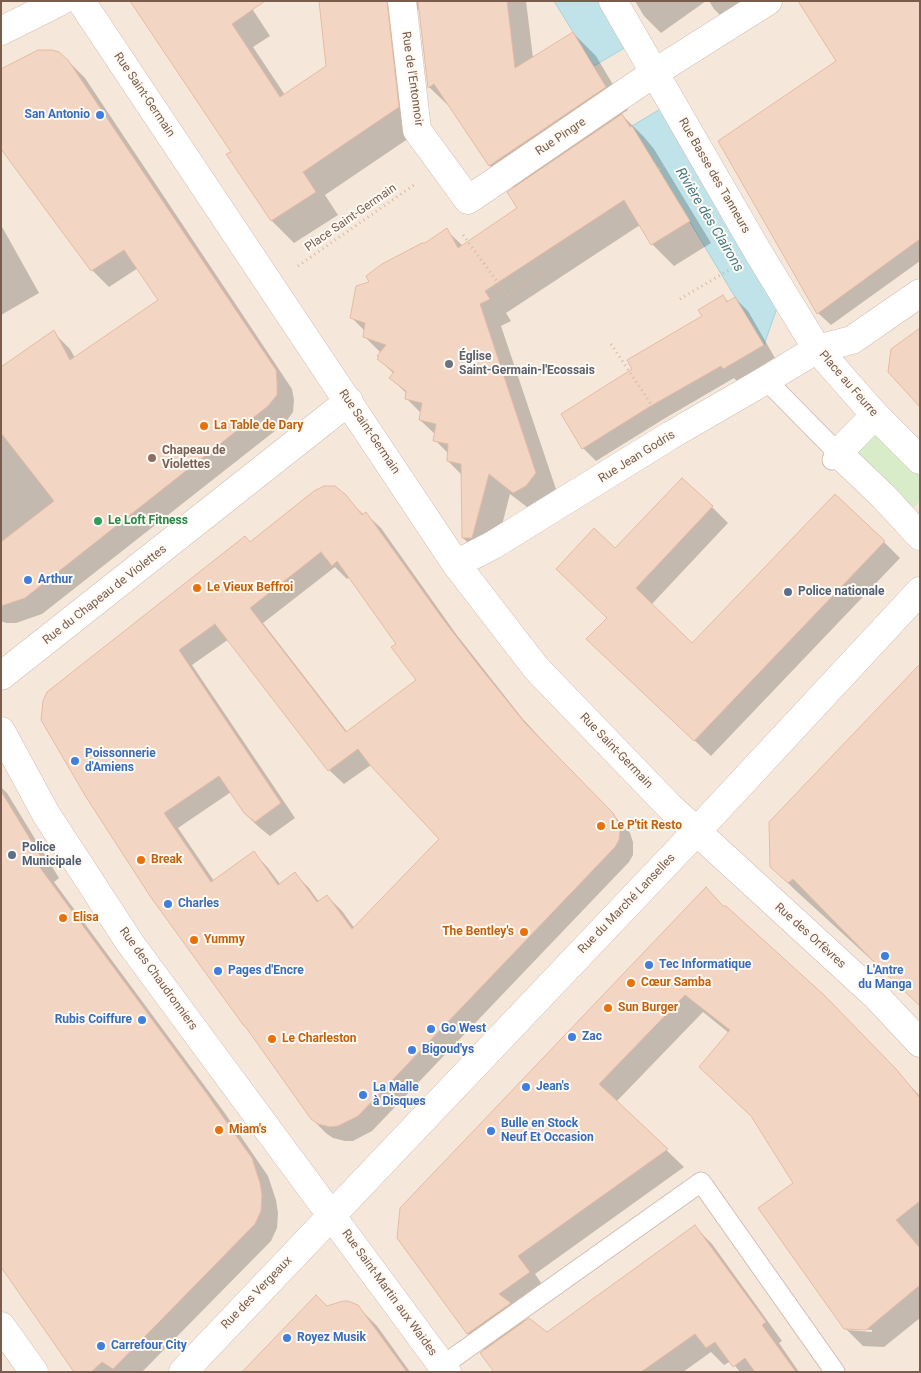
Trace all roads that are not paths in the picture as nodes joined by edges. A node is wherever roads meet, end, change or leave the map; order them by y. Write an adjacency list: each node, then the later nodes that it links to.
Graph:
1 (61, 1): 6 (street)
2 (81, 1): 12 (street, Rue Saint-Germain)
3 (402, 1): 8 (street, Rue de l'Entonnoir)
4 (613, 1): 7 (street, Rue Basse des Tanneurs)
5 (768, 1): 7 (street, Rue Pingre)
6 (1, 31)
7 (654, 73): 8 (street, Rue Pingre); 10 (street, Rue Basse des Tanneurs)
8 (468, 200)
9 (920, 293): 10 (street, Place au Feurre)
10 (817, 349): 11 (street, Rue Jean Godris); 13 (street, Place au Feurre)
11 (766, 380): 14 (lane); 17 (street, Rue Jean Godris)
12 (349, 401): 17 (street, Rue Saint-Germain); 19 (street, Rue du Chapeau de Violettes)
13 (875, 415): 14 (street); 15 (street, Place au Feurre)
14 (834, 458): 16 (street)
15 (920, 460)
16 (920, 536)
17 (456, 564): 21 (street, Rue Saint-Germain)
18 (918, 596): 21 (street, Rue du Marché Lanselles)
19 (1, 676)
20 (1, 731): 23 (street, Rue des Chaudronniers)
21 (696, 832): 22 (street, Rue des Orfèvres); 23 (street, Rue du Marché Lanselles)
22 (920, 1043)
23 (332, 1215): 25 (street, Rue Saint-Martin aux Waides); 27 (street, Rue des Vergeaux)
24 (1, 1326): 26 (street)
25 (444, 1369): 28 (lane)
26 (34, 1372)
27 (182, 1372)
28 (834, 1372)

